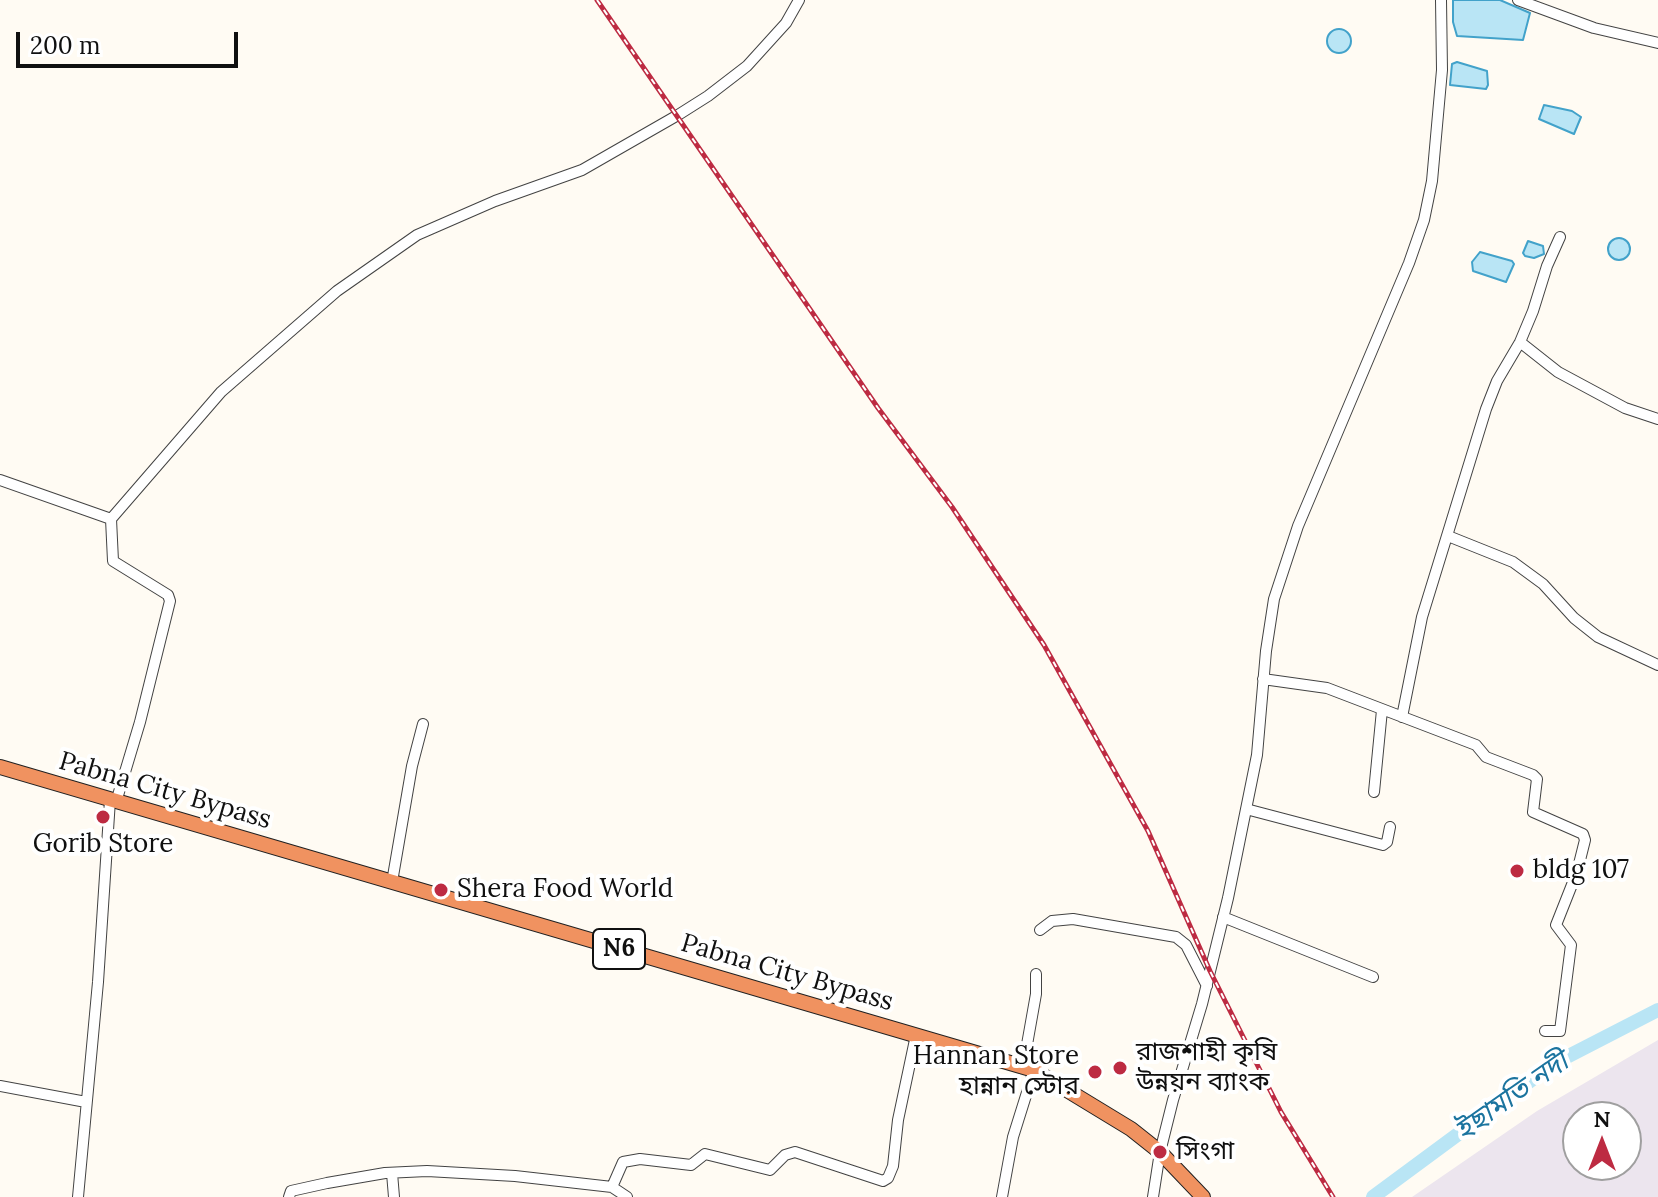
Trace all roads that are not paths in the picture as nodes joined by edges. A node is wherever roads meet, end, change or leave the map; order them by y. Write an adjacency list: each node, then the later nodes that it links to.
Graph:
1 (799, 0): 9 (street)
2 (1441, 0): 12 (street)
3 (1518, 0): 4 (street)
4 (1658, 43)
5 (1560, 237): 6 (street)
6 (1520, 342): 7 (street); 10 (street)
7 (1658, 419)
8 (0, 480): 9 (street)
9 (111, 519): 18 (street)
10 (1448, 536): 11 (street); 14 (street)
11 (1658, 665)
12 (1263, 679): 13 (street); 19 (street)
13 (1382, 710): 14 (street); 17 (street)
14 (1402, 717): 27 (street)
15 (423, 724): 21 (street)
16 (0, 767): 18 (highway, Pabna City Bypass / N6)
17 (1374, 792)
18 (113, 801): 21 (highway, Pabna City Bypass / N6); 31 (street)
19 (1246, 809): 20 (street); 22 (street)
20 (1390, 827)
21 (392, 882): 28 (highway, Pabna City Bypass / N6)
22 (1223, 917): 25 (street); 26 (street)
23 (1040, 930): 26 (street)
24 (1036, 974): 29 (street)
25 (1373, 977)
26 (1207, 986): 32 (street)
27 (1545, 1031)
28 (916, 1035): 29 (highway, Pabna City Bypass / N6); 34 (street)
29 (1029, 1069): 32 (highway, Pabna City Bypass / N6); 39 (street)
30 (0, 1086): 31 (street)
31 (86, 1102): 35 (street)
32 (1160, 1152): 40 (street); 41 (highway, Pabna City Bypass / N6)
33 (392, 1173): 34 (street); 36 (street); 37 (street)
34 (612, 1187): 38 (street)
35 (78, 1197)
36 (289, 1197)
37 (394, 1197)
38 (627, 1197)
39 (1002, 1197)
40 (1153, 1197)
41 (1203, 1197)

